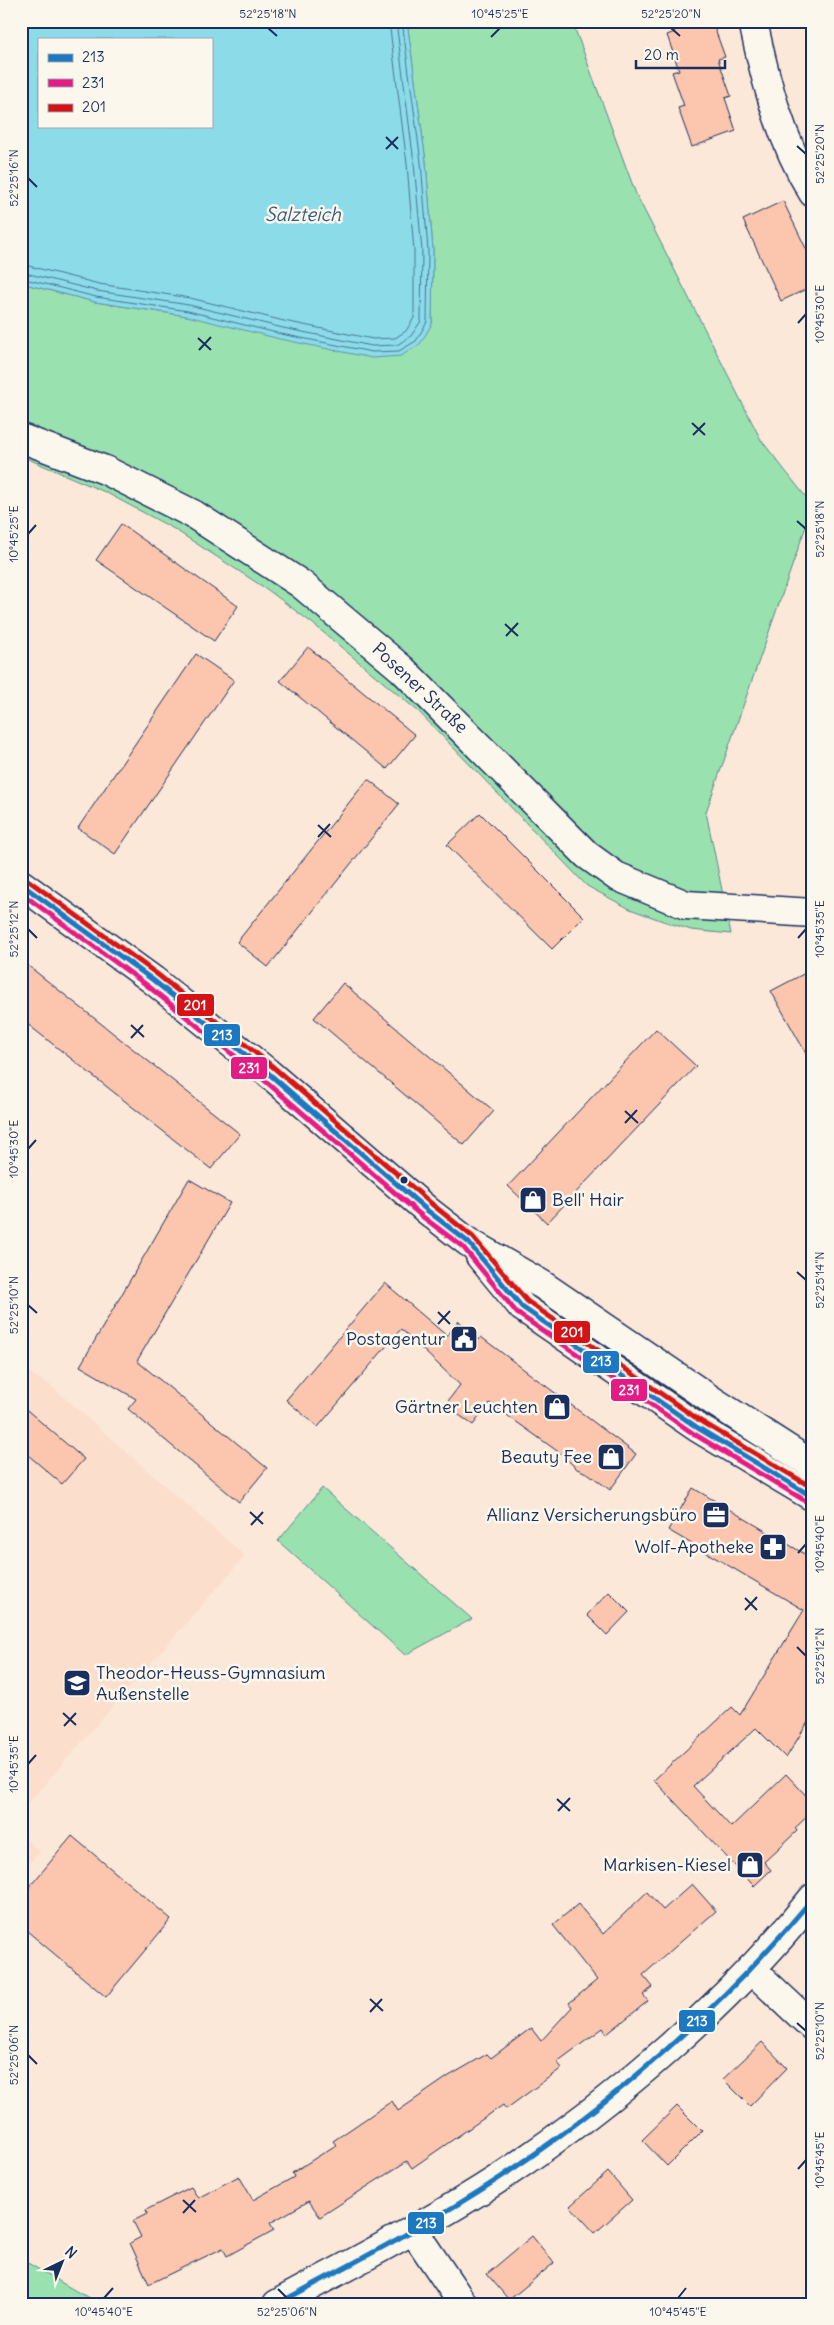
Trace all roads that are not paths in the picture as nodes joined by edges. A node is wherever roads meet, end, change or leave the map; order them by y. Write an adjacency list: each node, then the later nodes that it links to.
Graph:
1 (753, 21): 2 (street)
2 (813, 193)
3 (21, 438): 5 (street, Posener Straße)
4 (21, 884): 6 (street)
5 (813, 913)
6 (468, 1242): 7 (street); 8 (street)
7 (813, 1465)
8 (813, 1497)
9 (813, 1898): 10 (street)
10 (751, 1969): 11 (street); 12 (street)
11 (813, 2027)
12 (413, 2230): 13 (street); 14 (street)
13 (277, 2304)
14 (463, 2304)

